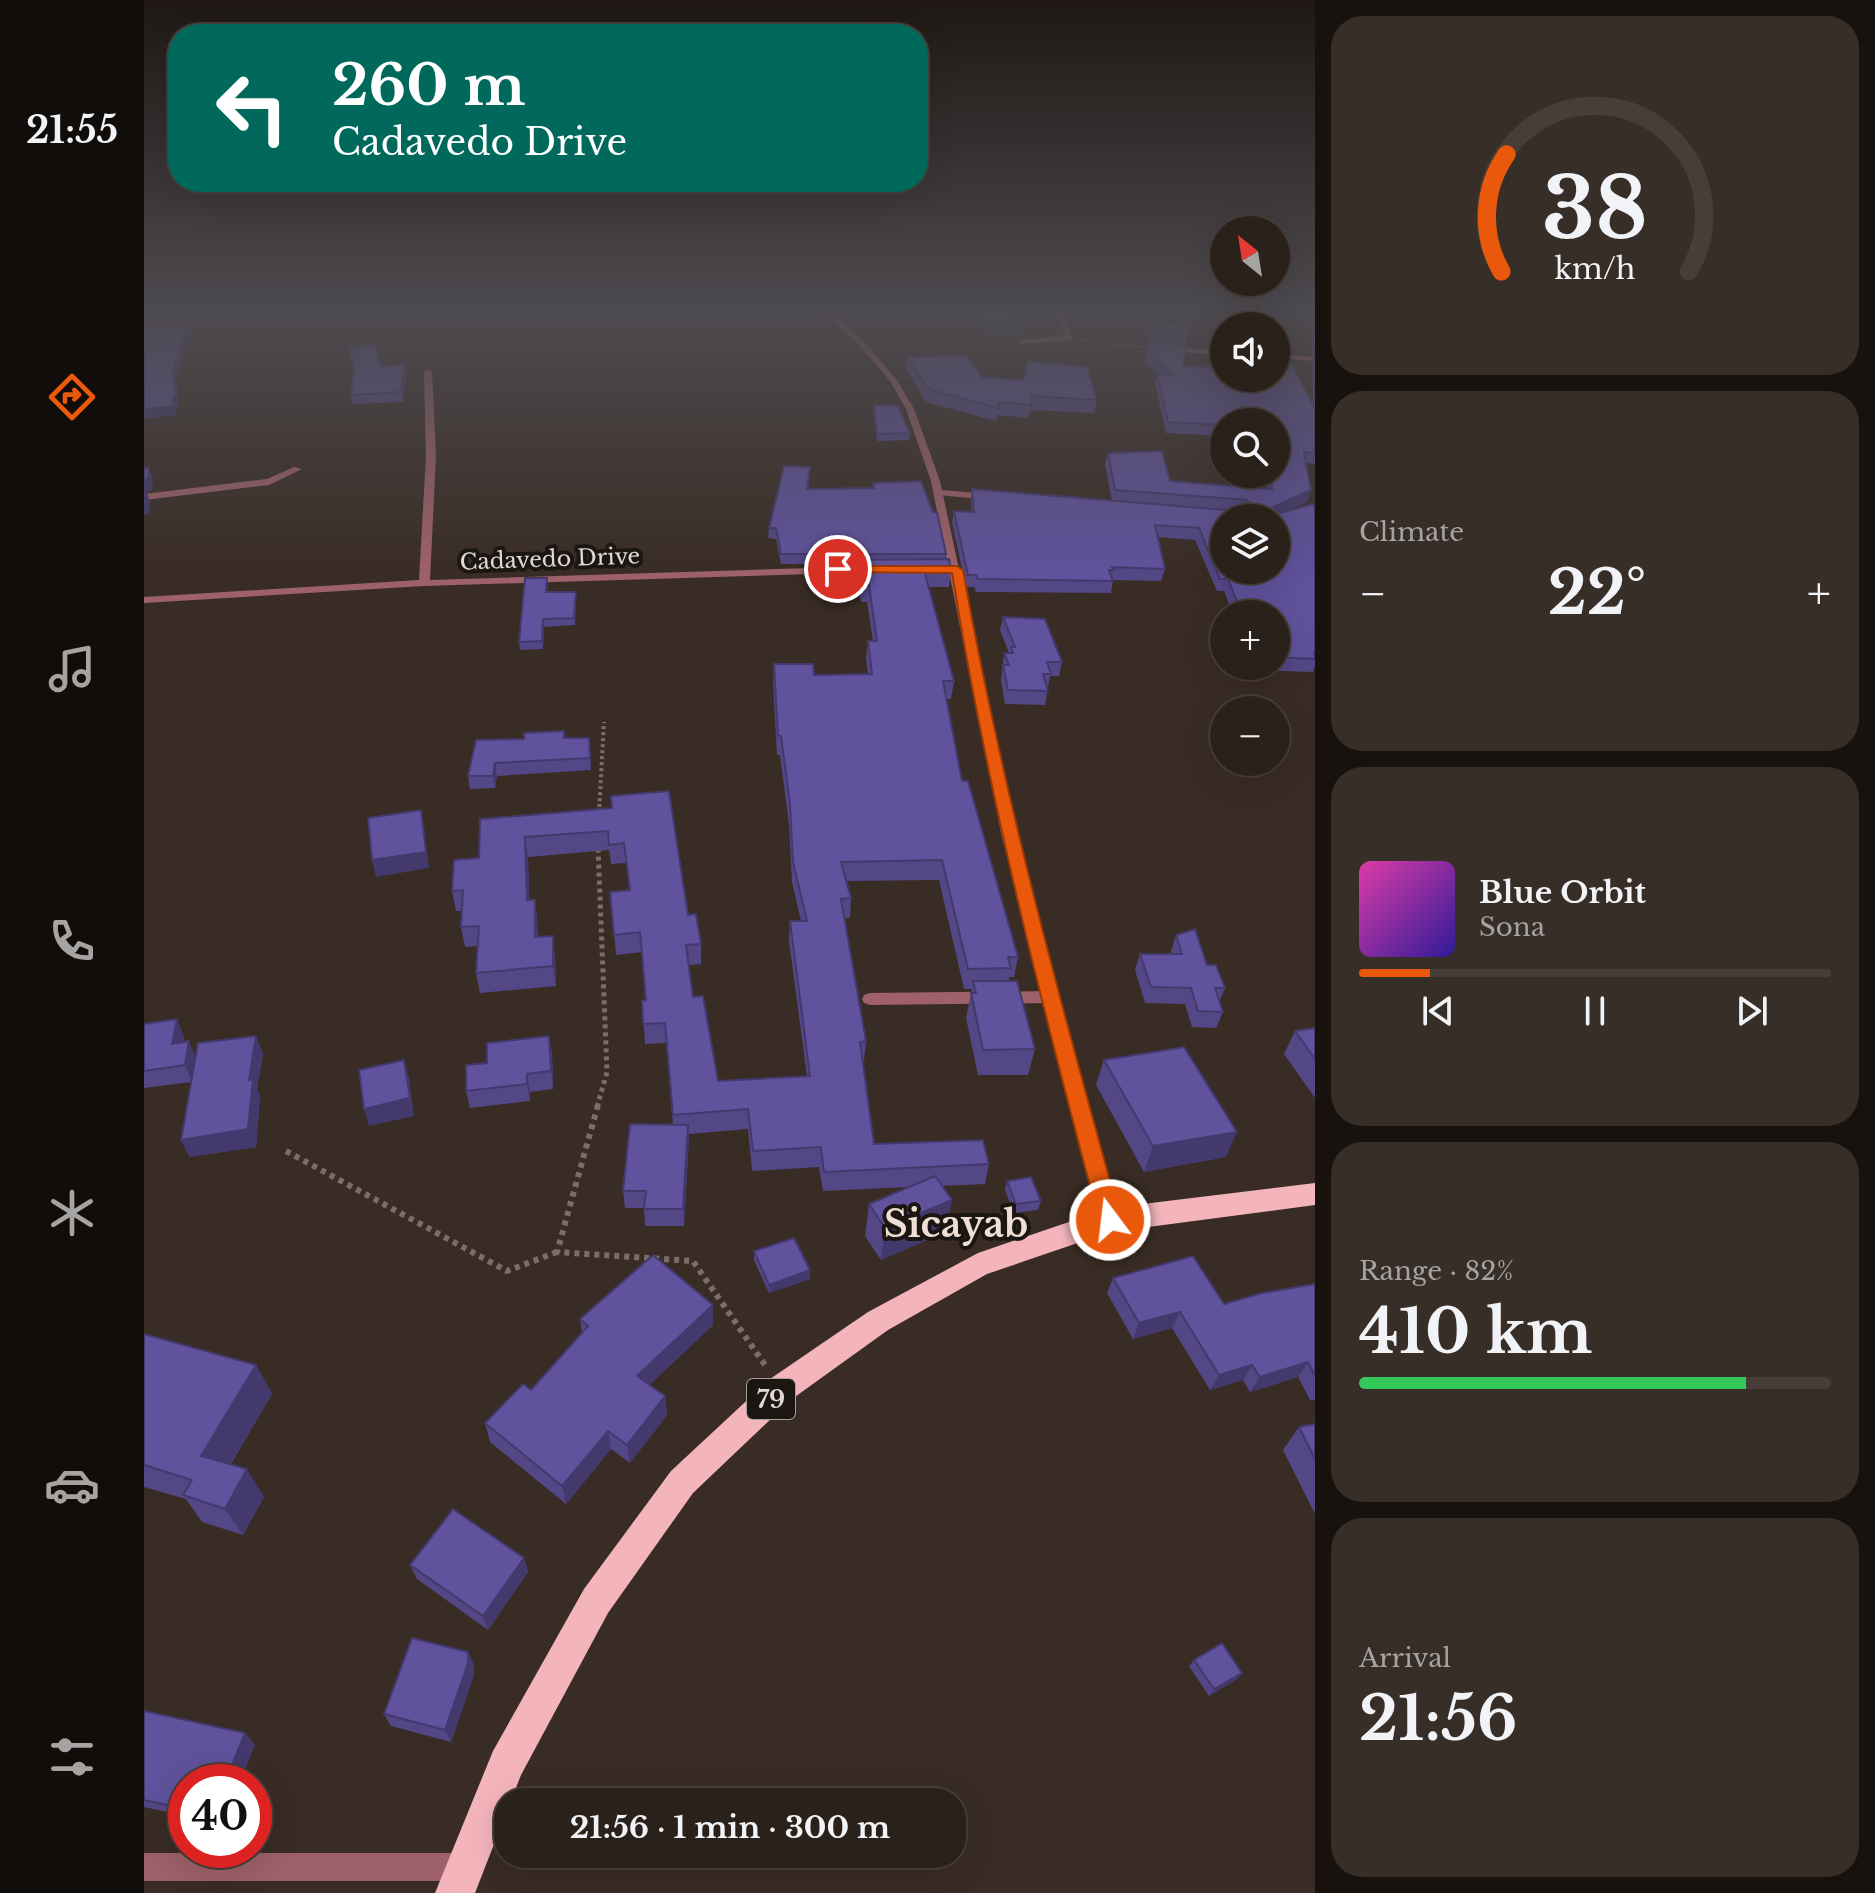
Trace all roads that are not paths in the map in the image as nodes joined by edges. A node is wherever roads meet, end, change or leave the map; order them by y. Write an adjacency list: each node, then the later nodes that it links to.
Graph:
1 (429, 397): 8 (street)
2 (903, 397): 4 (street)
3 (297, 469): 5 (street)
4 (941, 493): 6 (street); 10 (street)
5 (144, 497)
6 (998, 497)
7 (891, 569): 8 (street, Cadavedo Drive)
8 (424, 583): 9 (street, Cadavedo Drive)
9 (144, 600)
10 (1050, 997): 11 (street); 13 (street)
11 (870, 999)
12 (1315, 1194): 13 (highway, 79)
13 (1110, 1220): 15 (highway, 79)
14 (144, 1867): 15 (street)
15 (459, 1880)

